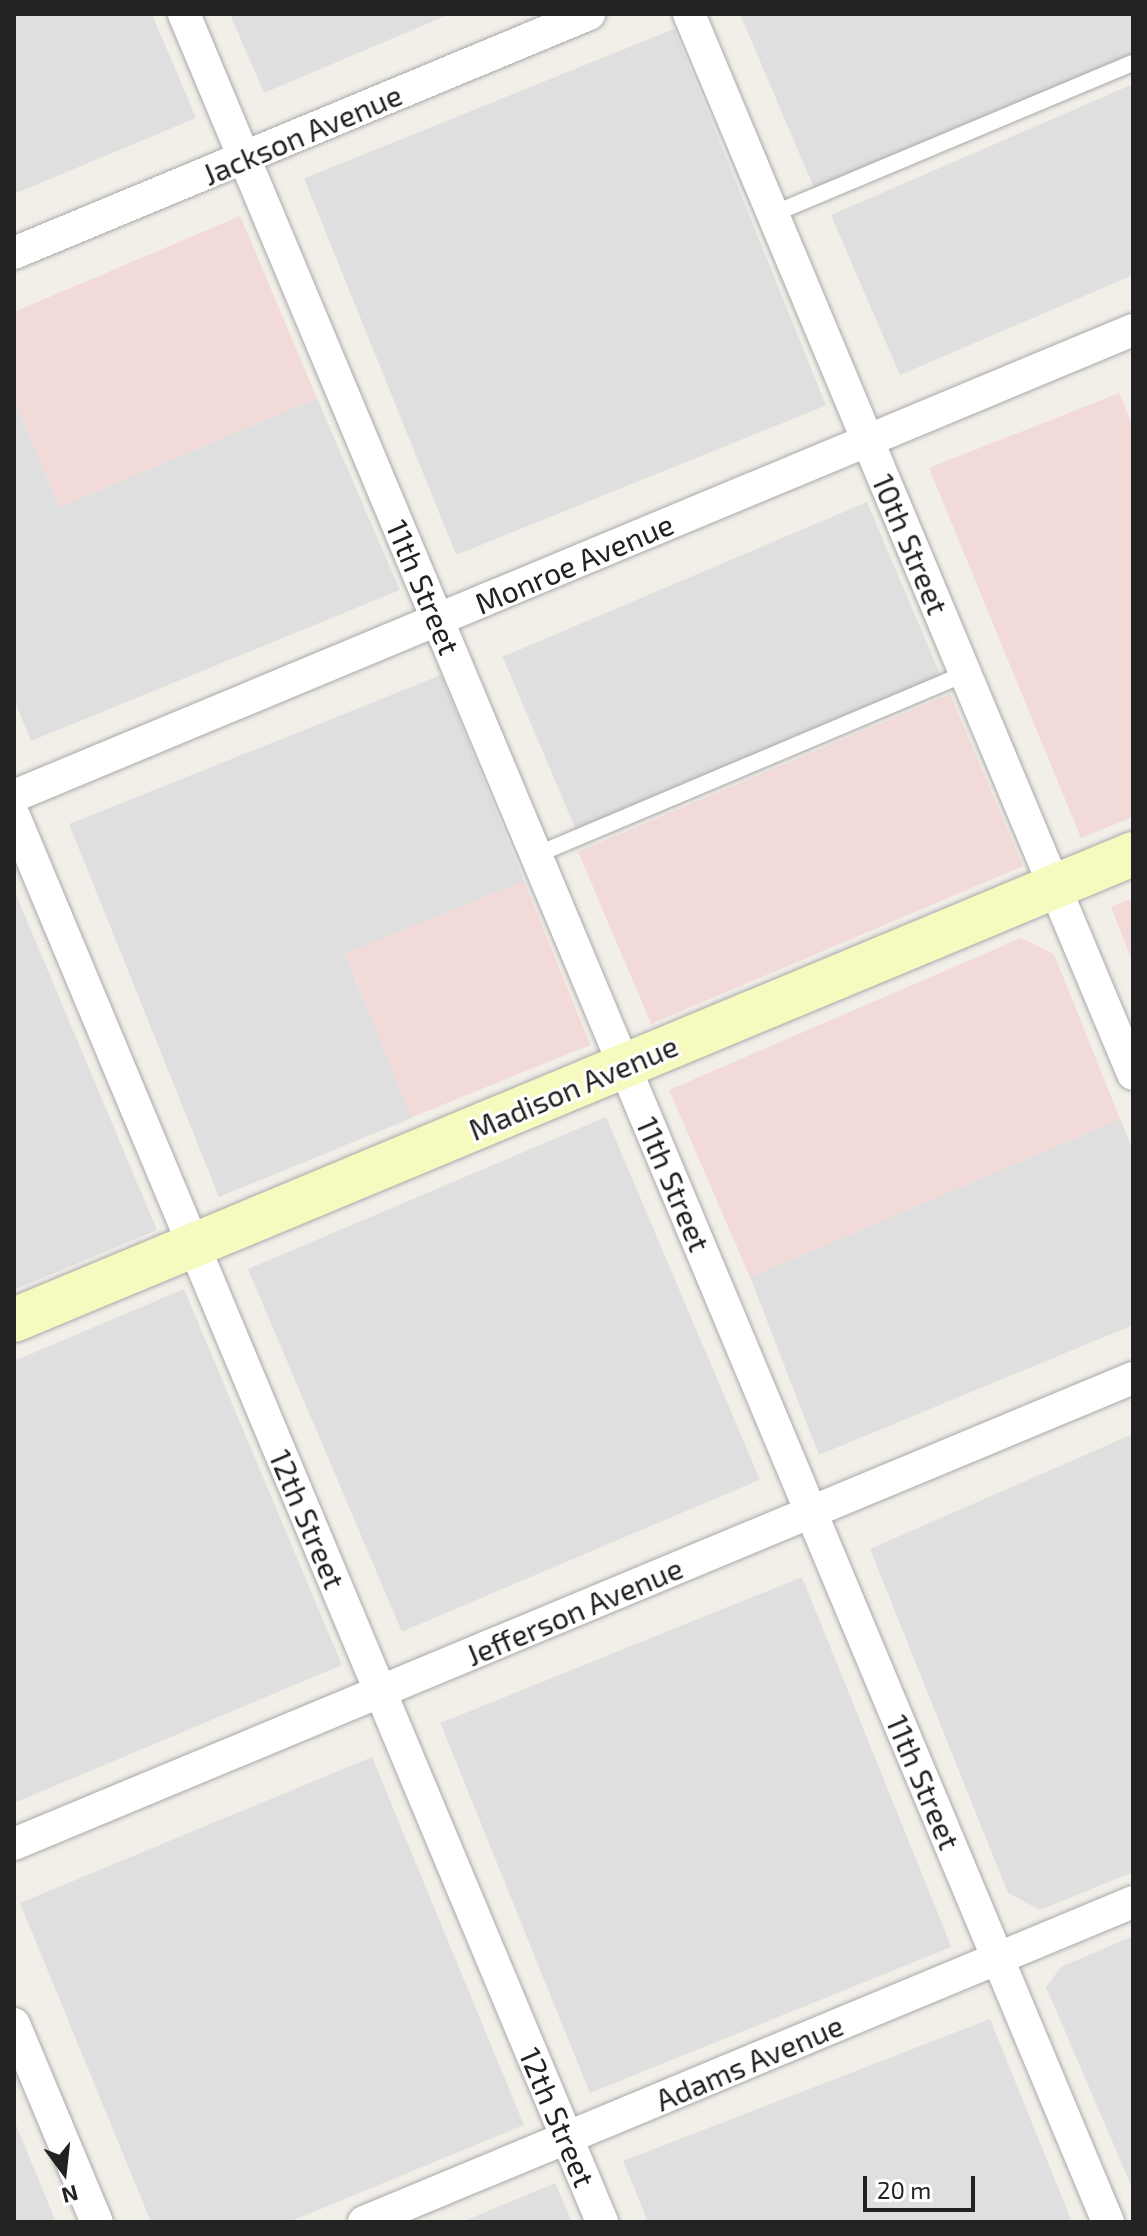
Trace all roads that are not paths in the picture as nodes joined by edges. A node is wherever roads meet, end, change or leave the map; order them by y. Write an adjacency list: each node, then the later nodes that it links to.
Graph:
1 (184, 14): 5 (street, 11th Street)
2 (589, 14): 5 (street, Jackson Avenue)
3 (689, 14): 6 (street, 10th Street)
4 (1133, 63): 6 (lane)
5 (244, 158): 7 (street, Jackson Avenue); 10 (street, 11th Street)
6 (773, 214): 9 (street, 10th Street)
7 (14, 253)
8 (1133, 330): 9 (street, Monroe Avenue)
9 (868, 441): 10 (street, Monroe Avenue); 11 (street, 10th Street)
10 (438, 620): 12 (street, Monroe Avenue); 15 (street, 11th Street)
11 (965, 674): 15 (lane); 16 (street, 10th Street)
12 (14, 796)
13 (14, 816): 19 (street, 12th Street)
14 (1133, 854): 16 (street, Madison Avenue)
15 (536, 855): 17 (street, 11th Street)
16 (1055, 887): 17 (street, Madison Avenue); 18 (street, 10th Street)
17 (624, 1066): 19 (street, Madison Avenue); 22 (street, 11th Street)
18 (1133, 1074)
19 (193, 1245): 20 (street, Madison Avenue); 23 (street, 12th Street)
20 (14, 1320)
21 (1133, 1378): 22 (street, Jefferson Avenue)
22 (811, 1512): 23 (street, Jefferson Avenue); 26 (street, 11th Street)
23 (380, 1692): 24 (street, Jefferson Avenue); 28 (street, 12th Street)
24 (14, 1844)
25 (1133, 1902): 26 (street, Adams Avenue)
26 (997, 1958): 28 (street, Adams Avenue); 32 (street, 11th Street)
27 (14, 2024): 29 (street)
28 (567, 2137): 30 (street, Adams Avenue); 31 (street, 12th Street)
29 (97, 2222)
30 (364, 2222)
31 (602, 2222)
32 (1108, 2222)

